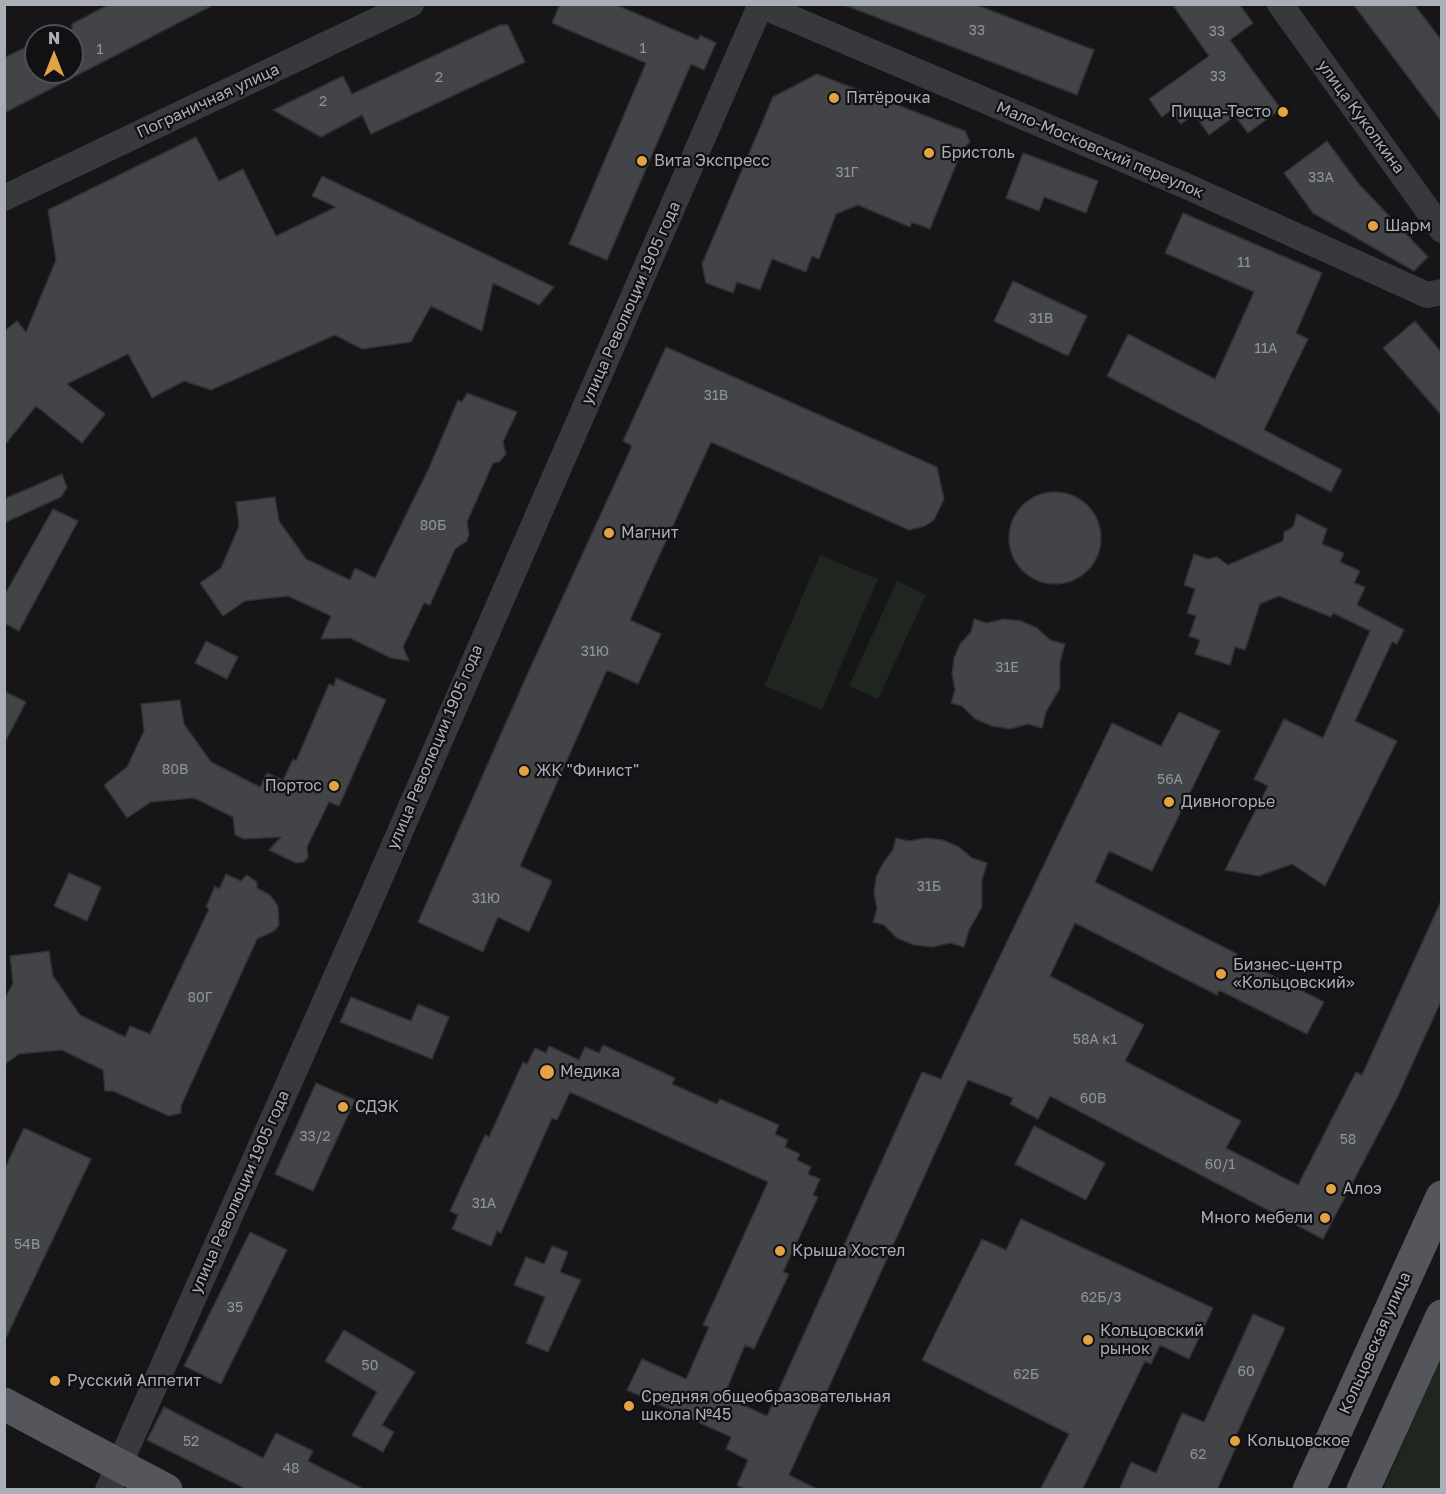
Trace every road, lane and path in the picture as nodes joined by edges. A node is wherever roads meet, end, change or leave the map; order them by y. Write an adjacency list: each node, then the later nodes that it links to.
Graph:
1 (411, 4): 4 (street, Пограничная улица)
2 (1280, 4): 5 (street, улица Куколкина)
3 (760, 5): 6 (street, Мало-Московский переулок); 10 (street, улица Революции 1905 года)
4 (4, 198)
5 (1442, 230)
6 (1442, 292)
7 (1442, 1197): 12 (main road, Кольцовская улица)
8 (1442, 1316): 13 (main road)
9 (4, 1404): 10 (main road)
10 (113, 1477): 11 (main road)
11 (166, 1490)
12 (1309, 1490)
13 (1363, 1490)

